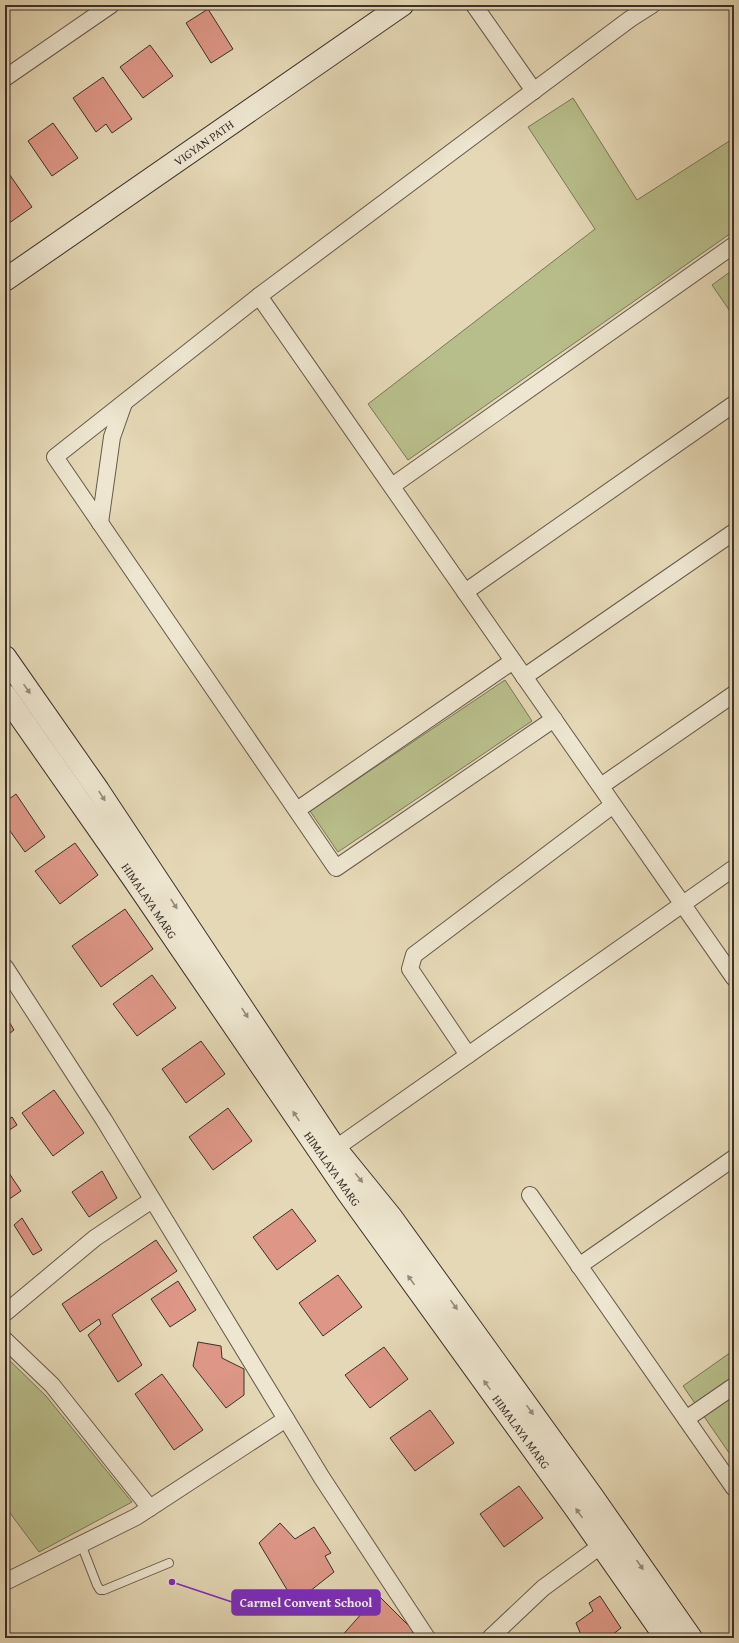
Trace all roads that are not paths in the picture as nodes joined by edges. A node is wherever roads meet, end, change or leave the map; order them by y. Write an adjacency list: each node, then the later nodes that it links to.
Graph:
1 (111, 5): 5 (street)
2 (402, 5): 8 (main road, VIGYAN PATH)
3 (474, 5): 6 (street)
4 (652, 5): 6 (street)
5 (5, 78)
6 (534, 91): 9 (street)
7 (734, 244): 12 (street)
8 (5, 280)
9 (259, 296): 10 (street); 12 (street)
10 (124, 403): 13 (street); 13 (street)
11 (734, 404): 15 (street)
12 (392, 486): 15 (street)
13 (100, 523): 24 (street)
14 (734, 532): 18 (street)
15 (465, 592): 17 (street)
16 (5, 657): 30 (main road, HIMALAYA MARG, one-way to 30)
17 (513, 661): 18 (street); 24 (street)
18 (524, 677): 21 (street)
19 (734, 694): 22 (street)
20 (5, 695): 30 (main road, HIMALAYA MARG, one-way to 20)
21 (554, 720): 22 (street); 24 (street)
22 (600, 786): 23 (street)
23 (613, 805): 26 (street); 29 (street)
24 (297, 810)
25 (734, 868): 26 (street)
26 (682, 904): 28 (street); 29 (street)
27 (5, 967): 33 (street)
28 (734, 978)
29 (468, 1055): 30 (street)
30 (329, 1152): 42 (main road, HIMALAYA MARG)
31 (734, 1158): 34 (street)
32 (530, 1195): 34 (street)
33 (152, 1200): 35 (street); 38 (street)
34 (579, 1266): 39 (street)
35 (5, 1313)
36 (5, 1340): 41 (street)
37 (734, 1386): 39 (street)
38 (286, 1419): 41 (street); 46 (street)
39 (686, 1419): 40 (street)
40 (734, 1488)
41 (150, 1508): 43 (street)
42 (610, 1539): 47 (street); 48 (main road, HIMALAYA MARG); 49 (main road, one-way to 49)
43 (81, 1544): 44 (lane); 45 (street)
44 (169, 1563)
45 (5, 1582)
46 (427, 1638)
47 (490, 1638)
48 (666, 1638)
49 (691, 1638)

